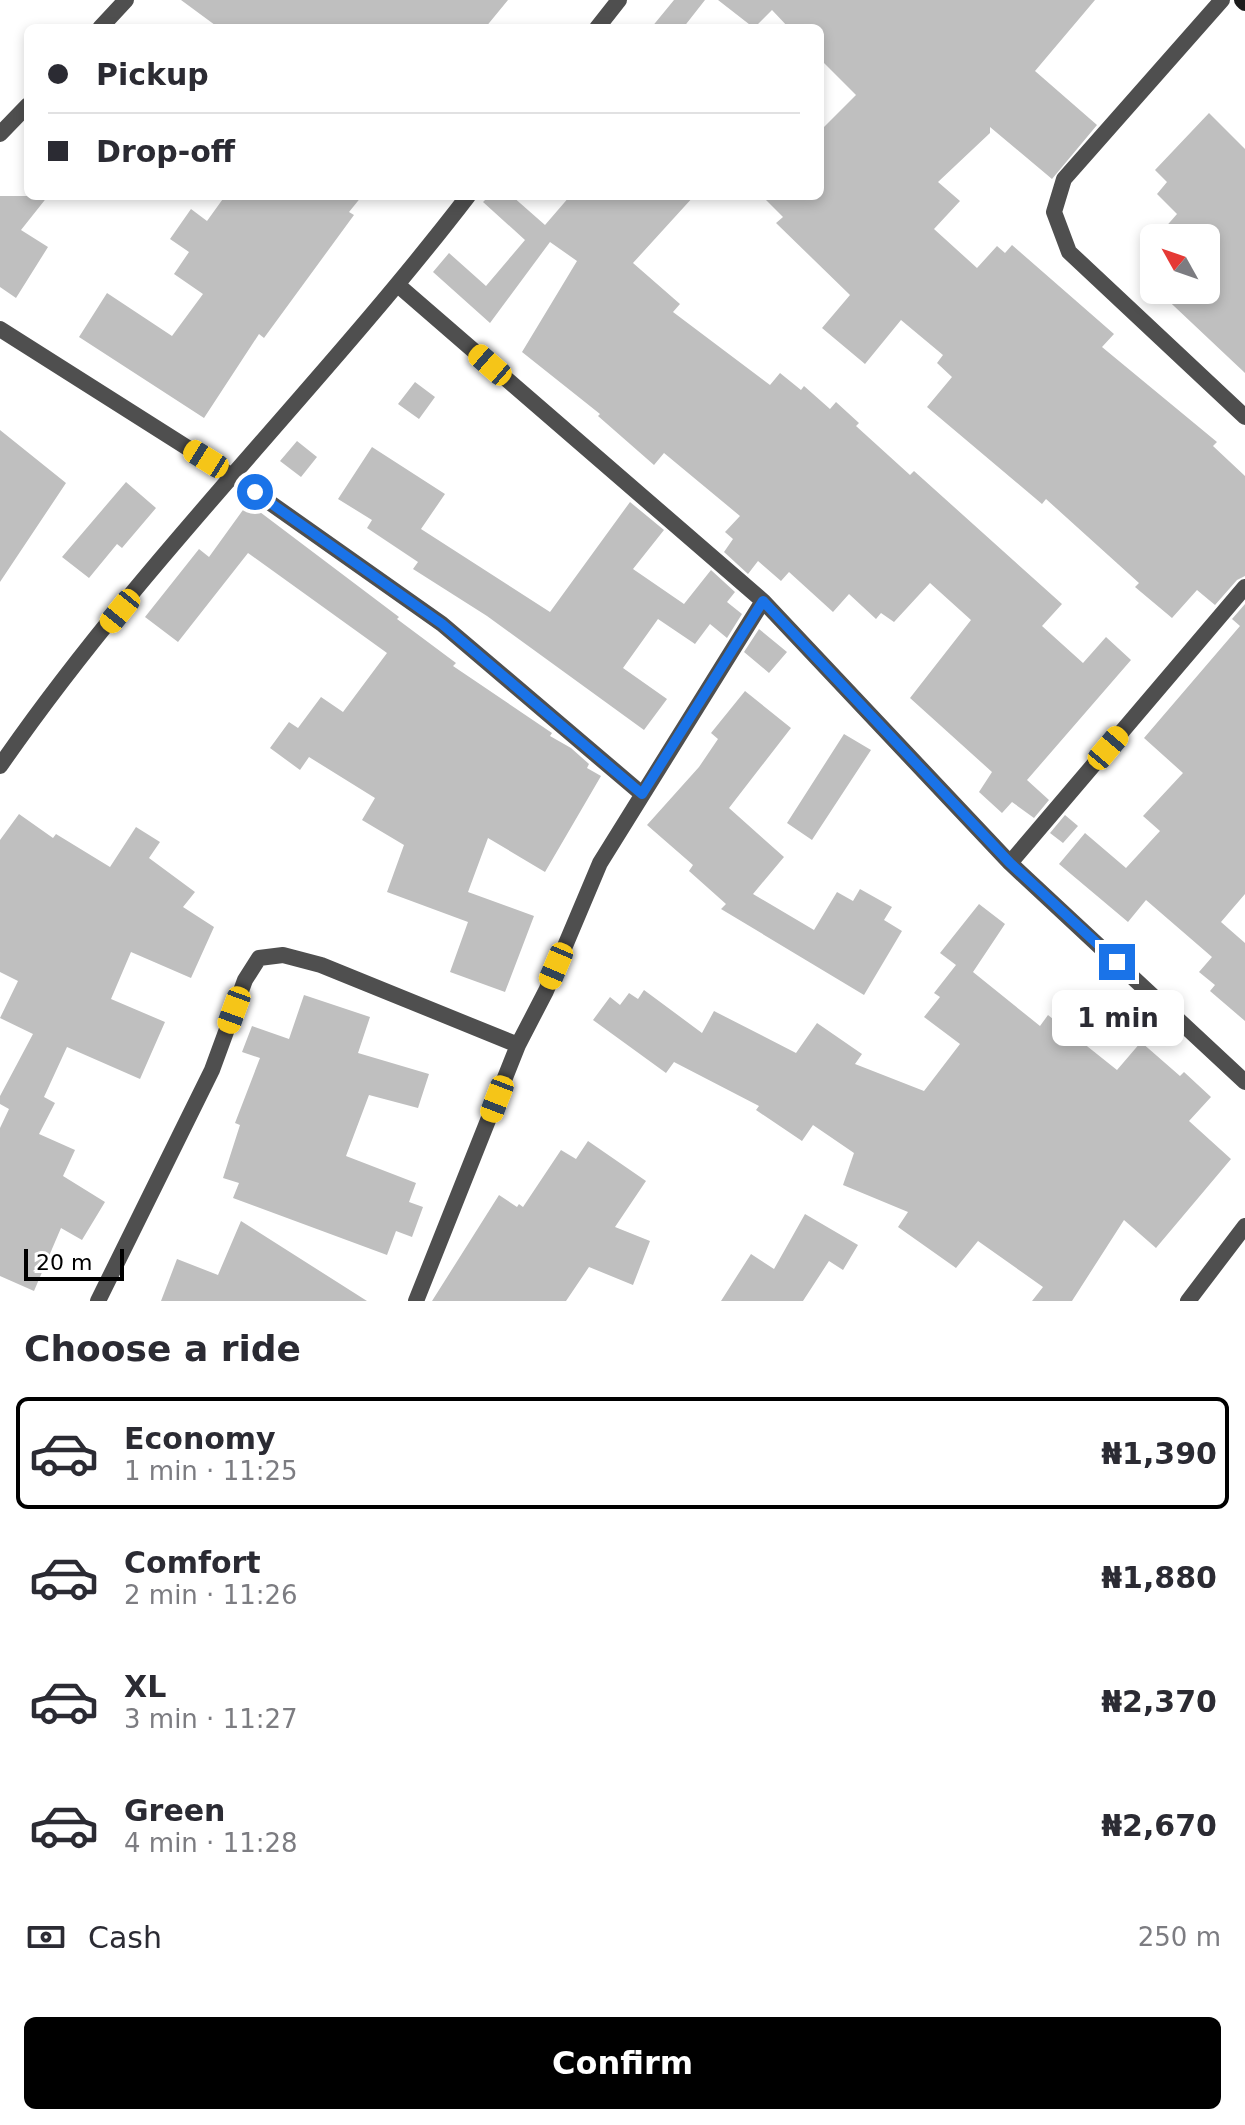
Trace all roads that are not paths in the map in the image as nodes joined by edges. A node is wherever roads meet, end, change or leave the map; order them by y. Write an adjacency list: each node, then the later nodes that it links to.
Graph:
1 (126, 0): 4 (street)
2 (619, 0): 5 (street)
3 (1222, 0): 11 (street)
4 (104, 24)
5 (600, 24)
6 (24, 109): 7 (street)
7 (0, 134)
8 (465, 200): 9 (street)
9 (399, 286): 12 (street); 14 (street)
10 (0, 329): 12 (street)
11 (1245, 417)
12 (232, 476): 15 (street); 16 (street)
13 (1245, 587): 17 (street)
14 (763, 601): 16 (street); 17 (street)
15 (0, 766)
16 (642, 794): 18 (street)
17 (1010, 863): 19 (street)
18 (518, 1045): 21 (street); 22 (street)
19 (1245, 1082)
20 (1245, 1226): 23 (street)
21 (98, 1301)
22 (416, 1301)
23 (1188, 1301)

